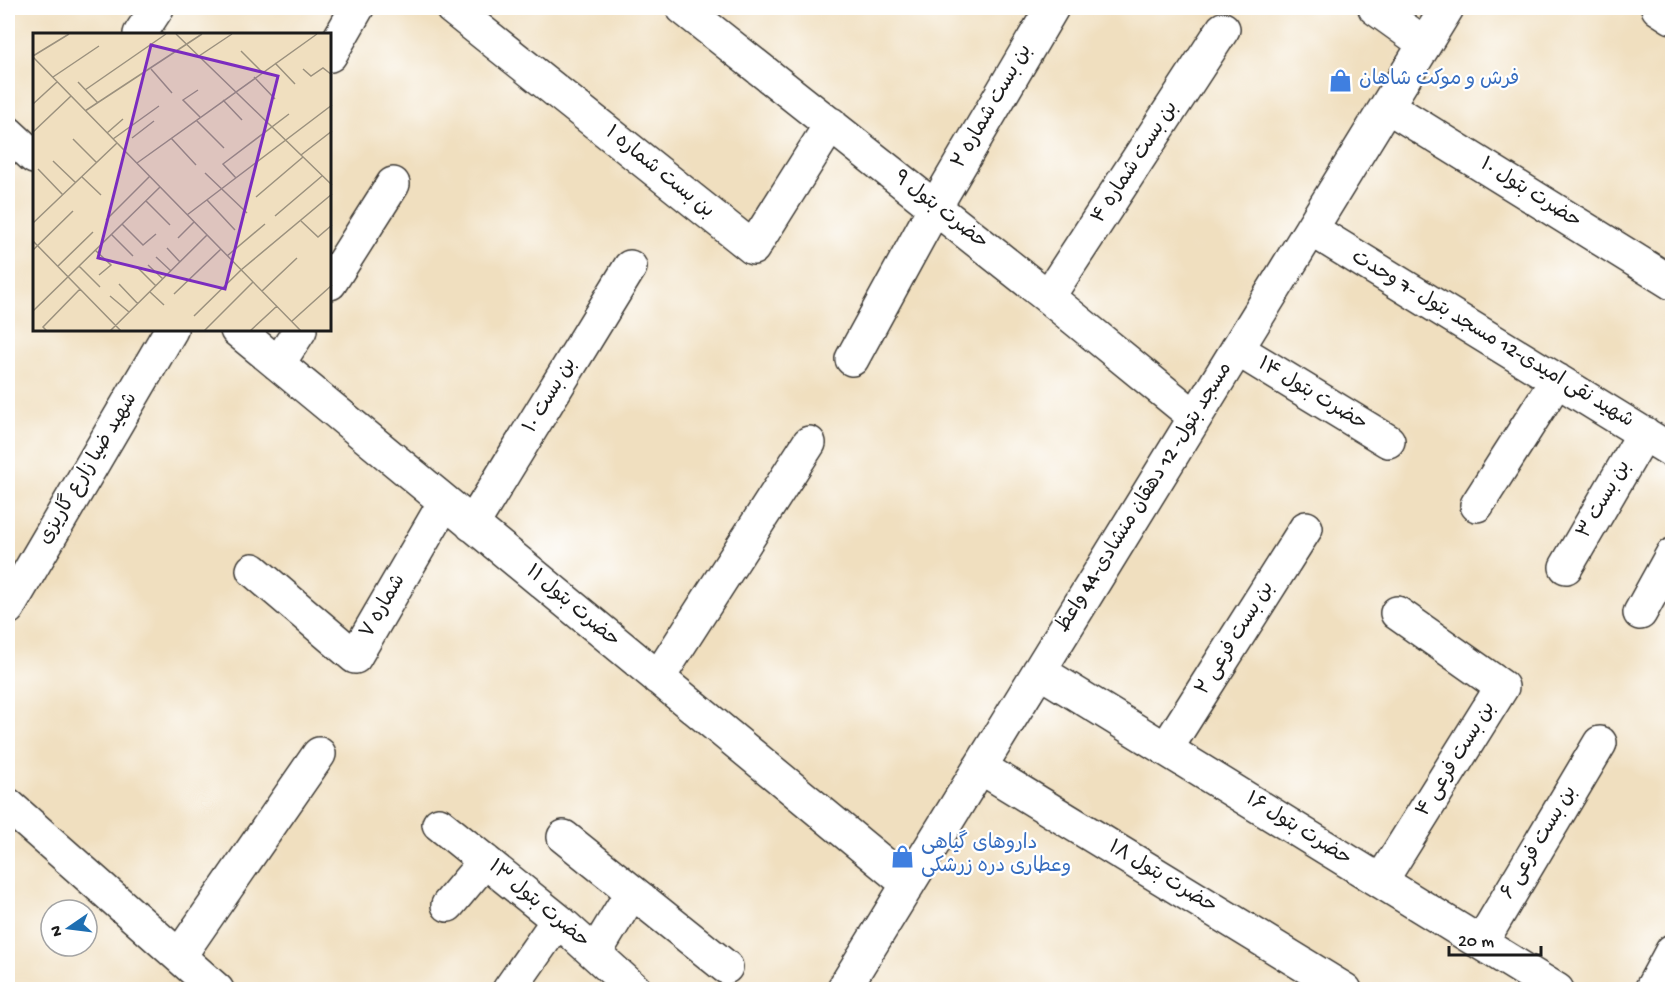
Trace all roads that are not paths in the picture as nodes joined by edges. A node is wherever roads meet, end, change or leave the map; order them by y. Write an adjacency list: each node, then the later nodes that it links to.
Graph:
1 (157, 8): 11 (street)
2 (357, 8): 13 (street)
3 (452, 8): 15 (street, بن بست شماره ۱)
4 (683, 8): 15 (street, حضرت بتول ۹)
5 (1052, 8): 19 (street, بن بست شماره ۲)
6 (1376, 8): 12 (street)
7 (1447, 8): 12 (street, مسجد بتول- 12 دهقان منشادی-44 واعظ)
8 (1658, 8): 9 (street)
9 (1672, 17)
10 (1223, 29): 24 (street, بن بست شماره ۴)
11 (141, 33)
12 (1425, 44): 14 (street, مسجد بتول- 12 دهقان منشادی-44 واعظ)
13 (332, 52)
14 (1387, 106): 20 (street, مسجد بتول- 12 دهقان منشادی-44 واعظ); 23 (street, حضرت بتول ۱۰)
15 (831, 124): 19 (street, حضرت بتول ۹)
16 (8, 133): 17 (street)
17 (33, 156)
18 (393, 184): 22 (street)
19 (935, 207): 24 (street, حضرت بتول ۹); 29 (street, بن بست شماره ۲)
20 (1311, 229): 28 (street, مسجد بتول- 12 دهقان منشادی-44 واعظ); 31 (street, شهید نقی امیدی-12 مسجد بتول -7 وحدت)
21 (630, 267): 39 (street, بن بست ۱۰)
22 (332, 280)
23 (1672, 283)
24 (1048, 297): 32 (street, حضرت بتول ۹)
25 (170, 332): 44 (street, شهید ضیا زارع گاریزی)
26 (239, 332): 30 (street, حضرت بتول ۱۱)
27 (299, 332): 30 (street)
28 (1237, 349): 32 (street, مسجد بتول- 12 دهقان منشادی-44 واعظ); 34 (street, حضرت بتول ۱۴)
29 (852, 358)
30 (278, 364): 37 (street, حضرت بتول ۱۱)
31 (1557, 380): 33 (street, شهید نقی امیدی-12 مسجد بتول -7 وحدت); 38 (street)
32 (1195, 417): 47 (street, مسجد بتول- 12 دهقان منشادی-44 واعظ)
33 (1644, 433): 36 (street, شهید نقی امیدی-12 مسجد بتول -7 وحدت); 42 (street, بن بست ۳)
34 (1388, 441)
35 (809, 443): 48 (street)
36 (1672, 451)
37 (445, 502): 39 (street, حضرت بتول ۱۱); 43 (street, شماره ۷)
38 (1477, 506)
39 (472, 525): 48 (street, حضرت بتول ۱۱)
40 (1306, 528): 50 (street, بن بست فرعی ۲)
41 (1672, 555): 46 (street)
42 (1566, 567)
43 (252, 570)
44 (8, 608)
45 (1397, 613): 57 (street, بن بست فرعی ۴)
46 (1640, 613)
47 (1039, 671): 50 (street, حضرت بتول ۱۶); 52 (street, مسجد بتول- 12 دهقان منشادی-44 واعظ)
48 (658, 678): 58 (street, حضرت بتول ۱۱)
49 (1600, 743): 62 (street, بن بست فرعی ۶)
50 (1166, 749): 57 (street, حضرت بتول ۱۶)
51 (319, 754): 65 (street)
52 (980, 767): 58 (street, مسجد بتول- 12 دهقان منشادی-44 واعظ); 71 (street, حضرت بتول ۱۸)
53 (8, 805): 65 (street)
54 (439, 825): 56 (street, حضرت بتول ۱۳)
55 (564, 837): 59 (street)
56 (485, 861): 60 (street); 61 (street, حضرت بتول ۱۳)
57 (1381, 881): 62 (street, حضرت بتول ۱۶)
58 (908, 884): 70 (street, مسجد بتول- 12 دهقان منشادی-44 واعظ)
59 (632, 892): 64 (street); 66 (street)
60 (448, 905)
61 (558, 920): 64 (street, حضرت بتول ۱۳); 68 (street)
62 (1481, 943): 72 (street, حضرت بتول ۱۶)
63 (1672, 951): 73 (street)
64 (595, 953): 69 (street, حضرت بتول ۱۳)
65 (180, 955): 67 (street)
66 (726, 967)
67 (217, 990)
68 (508, 990)
69 (635, 990)
70 (843, 990)
71 (1345, 990)
72 (1557, 990)
73 (1651, 990)

